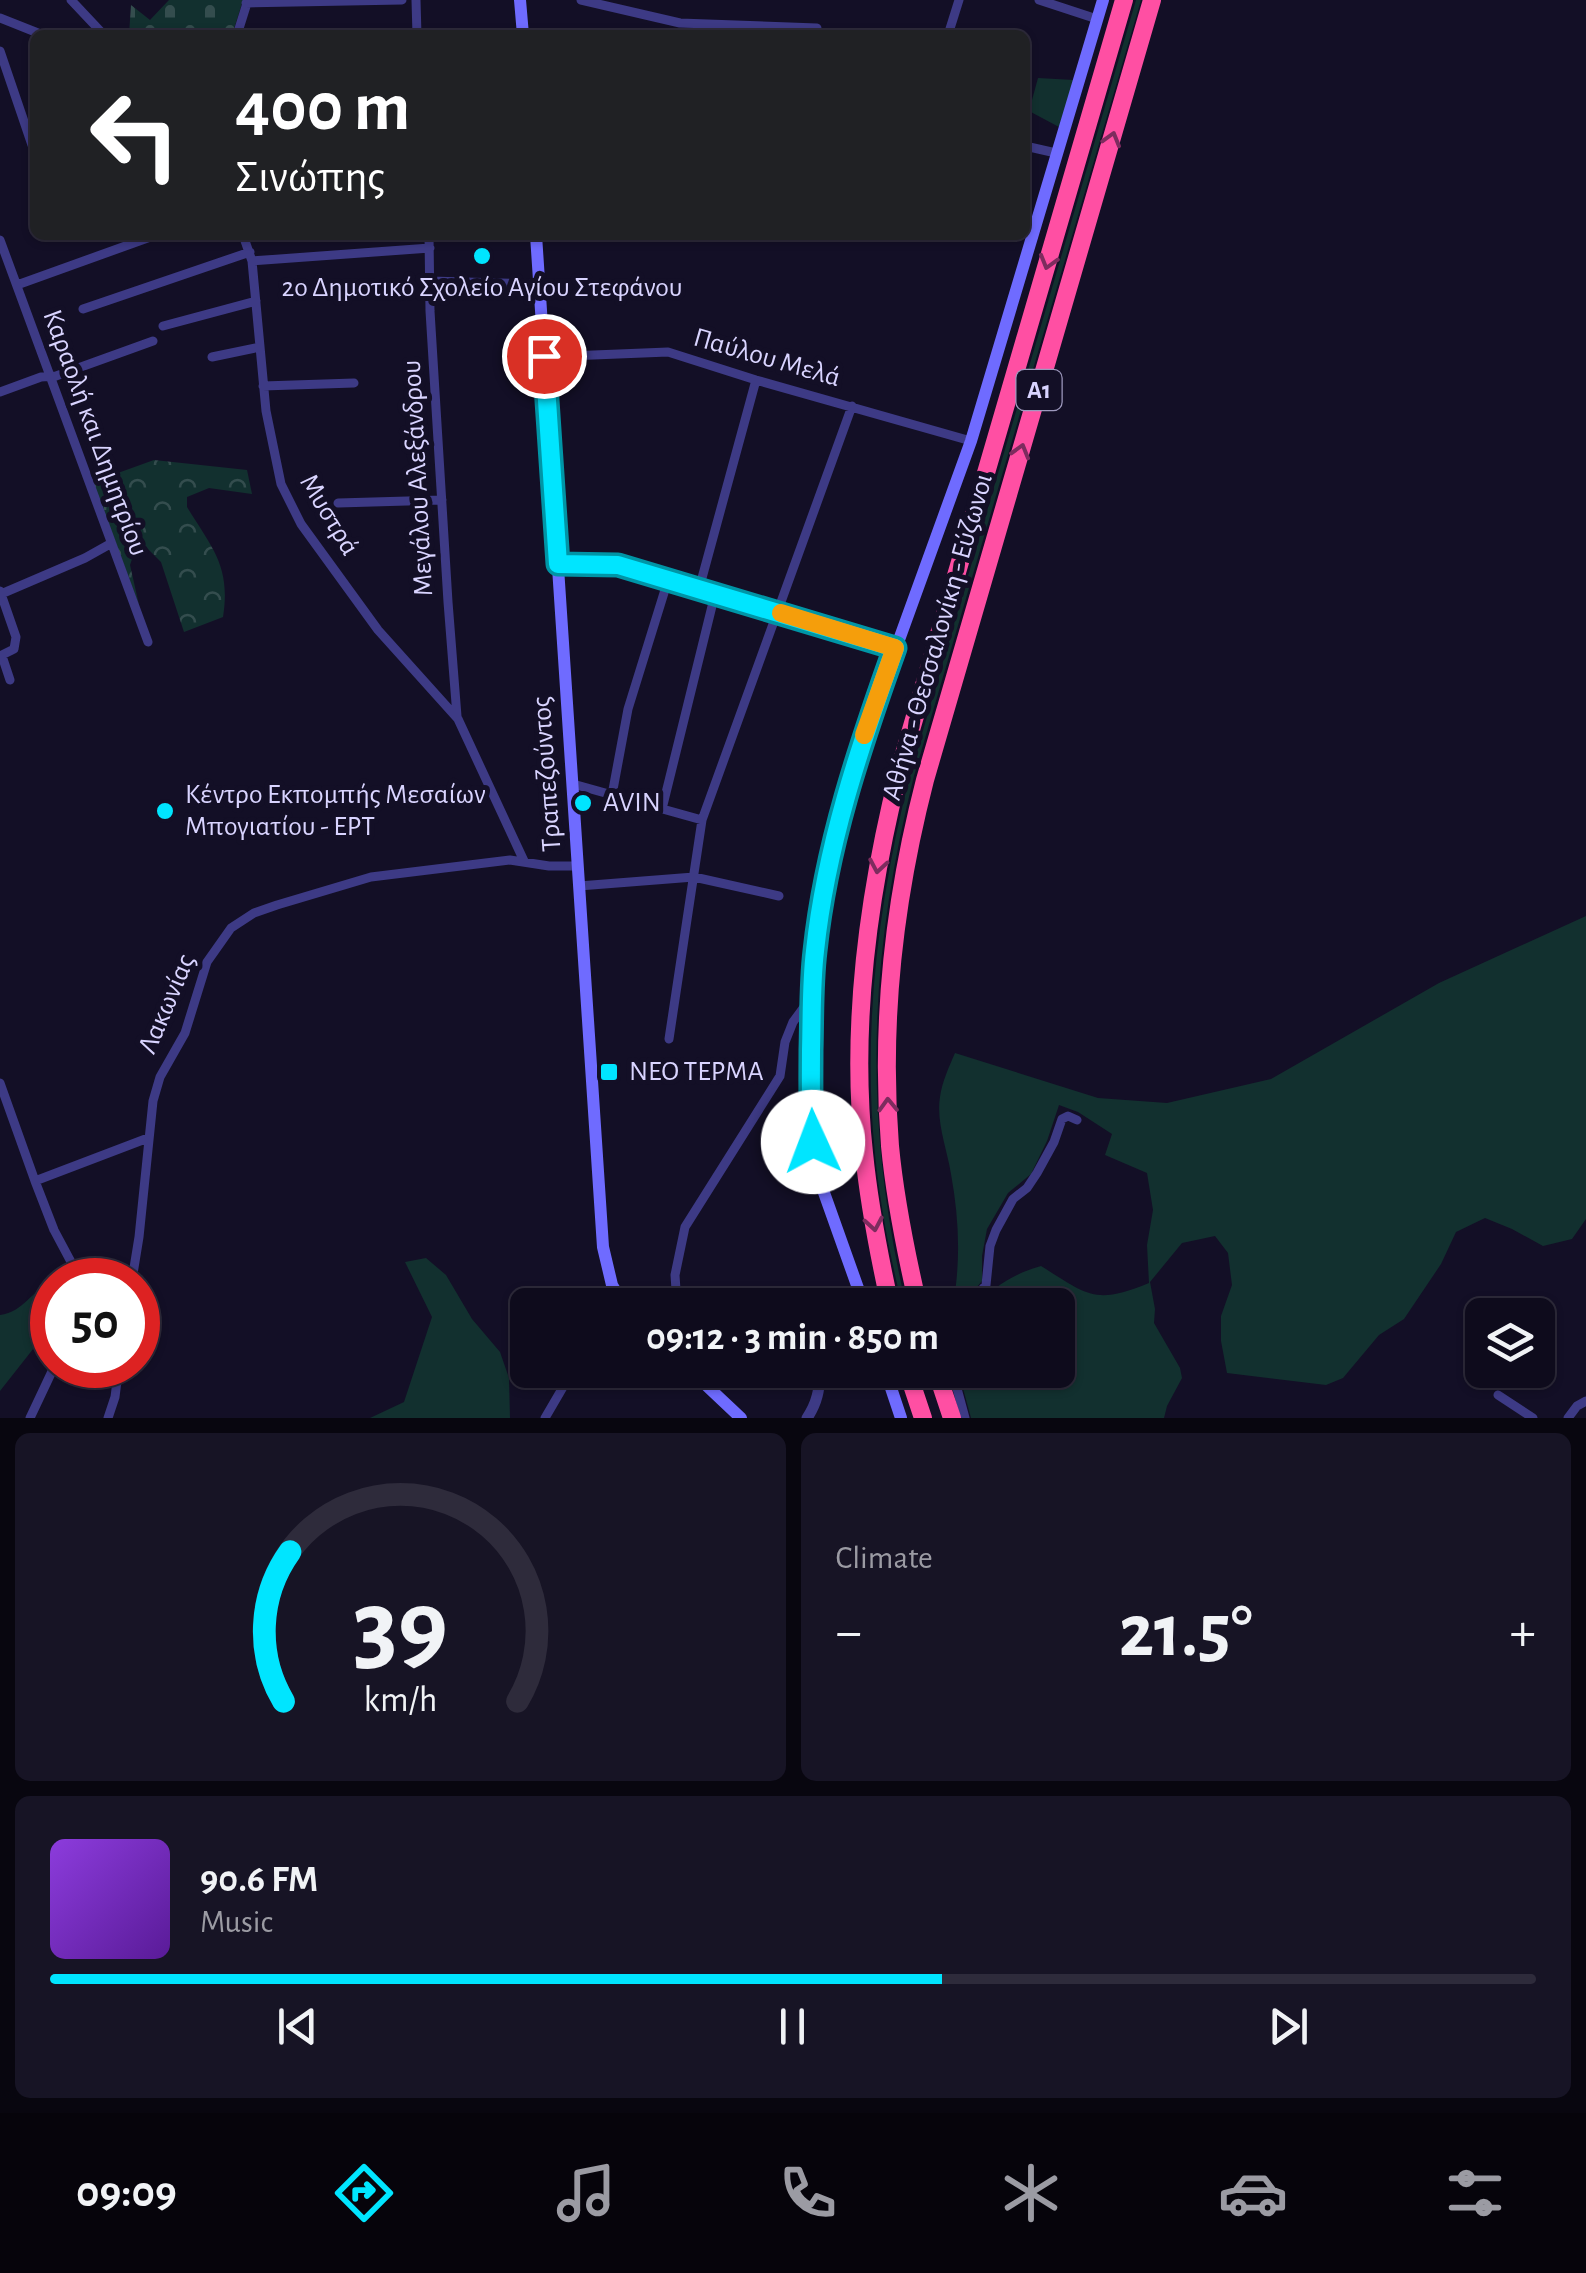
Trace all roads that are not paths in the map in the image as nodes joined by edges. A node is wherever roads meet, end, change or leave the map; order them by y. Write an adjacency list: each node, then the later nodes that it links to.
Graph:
1 (70, 0): 16 (street)
2 (402, 0): 11 (street)
3 (416, 0): 18 (street)
4 (520, 0): 19 (main road)
5 (581, 0): 14 (street)
6 (958, 0): 20 (street)
7 (1039, 0): 13 (street)
8 (1103, 0): 13 (main road)
9 (1124, 0): 85 (highway, Αθήνα - Θεσσαλονίκη - Εύζωνοι / Α1, one-way to 85)
10 (1152, 0): 86 (highway, Αθήνα - Θεσσαλονίκη - Εύζωνοι / Α1, one-way to 10)
11 (247, 2): 17 (street)
12 (0, 18): 15 (street)
13 (1097, 18): 24 (main road)
14 (817, 28)
15 (30, 30)
16 (99, 30)
17 (239, 30)
18 (417, 30)
19 (523, 30)
20 (949, 30)
21 (0, 51): 22 (street)
22 (30, 139)
23 (1030, 147): 24 (street)
24 (1056, 153): 50 (main road)
25 (0, 240): 36 (street, Καραολή και Δημητρίου)
26 (123, 240): 31 (street)
27 (144, 240): 31 (street)
28 (245, 240): 33 (street, Μυστρά)
29 (429, 240): 32 (street, Μεγάλου Αλεξάνδρου)
30 (536, 240): 35 (main road, Τραπεζούντος)
31 (126, 247): 36 (street)
32 (430, 248): 33 (street); 34 (street, Μεγάλου Αλεξάνδρου)
33 (251, 257): 37 (street, Μυστρά); 38 (street)
34 (430, 281): 35 (street); 51 (street, Μεγάλου Αλεξάνδρου)
35 (540, 284): 42 (main road, Τραπεζούντος)
36 (17, 285): 44 (street, Καραολή και Δημητρίου)
37 (256, 301): 39 (street); 41 (street, Μυστρά)
38 (83, 308)
39 (163, 326)
40 (153, 341): 44 (street)
41 (260, 347): 43 (street); 47 (street, Μυστρά)
42 (544, 356): 45 (street, Παύλου Μελά); 54 (main road, Τραπεζούντος)
43 (212, 357)
44 (50, 376): 48 (street); 53 (street, Καραολή και Δημητρίου)
45 (756, 380): 49 (street, Παύλου Μελά); 56 (street)
46 (354, 383): 47 (street)
47 (263, 386): 64 (street, Μυστρά)
48 (0, 392)
49 (852, 406): 50 (street, Παύλου Μελά); 59 (street)
50 (972, 441): 61 (main road)
51 (442, 500): 52 (street); 64 (street, Μεγάλου Αλεξάνδρου)
52 (338, 503)
53 (110, 544): 57 (street); 60 (street, Καραολή και Δημητρίου)
54 (558, 564): 55 (street); 65 (main road, Τραπεζούντος)
55 (668, 580): 56 (street); 66 (street)
56 (698, 589): 58 (street)
57 (1, 592): 62 (street)
58 (715, 594): 59 (street); 67 (street)
59 (778, 612): 61 (street); 68 (street)
60 (148, 642)
61 (895, 648): 74 (main road)
62 (1, 656): 63 (street)
63 (10, 680)
64 (458, 719): 69 (street)
65 (573, 784): 66 (street); 70 (main road, Τραπεζούντος)
66 (612, 795): 67 (street)
67 (662, 809): 68 (street)
68 (702, 820): 71 (street)
69 (524, 860): 70 (street, Λακωνίας); 78 (street, Λακωνίας)
70 (578, 866): 72 (main road, Τραπεζούντος)
71 (694, 877): 72 (street); 73 (street); 75 (street)
72 (580, 886): 82 (main road, Τραπεζούντος)
73 (779, 896)
74 (812, 997): 83 (street); 84 (main road)
75 (668, 1039)
76 (0, 1083): 79 (street)
77 (1078, 1120): 87 (street)
78 (148, 1138): 79 (street); 81 (street, Λακωνίας)
79 (34, 1181): 80 (street)
80 (69, 1258)
81 (135, 1258)
82 (614, 1288)
83 (676, 1288)
84 (858, 1288)
85 (887, 1288)
86 (915, 1288)
87 (984, 1288)
88 (44, 1388): 99 (street)
89 (115, 1388): 100 (street)
90 (562, 1388): 101 (street)
91 (711, 1388): 102 (main road)
92 (820, 1388): 103 (street)
93 (891, 1388): 104 (main road)
94 (914, 1388): 105 (highway)
95 (942, 1388): 106 (highway)
96 (957, 1388): 107 (street)
97 (1498, 1395): 108 (street)
98 (1586, 1401): 109 (street)
99 (30, 1418)
100 (108, 1418)
101 (544, 1418)
102 (741, 1418)
103 (807, 1418)
104 (901, 1418)
105 (923, 1418)
106 (952, 1418)
107 (965, 1418)
108 (1532, 1418)
109 (1568, 1418)

